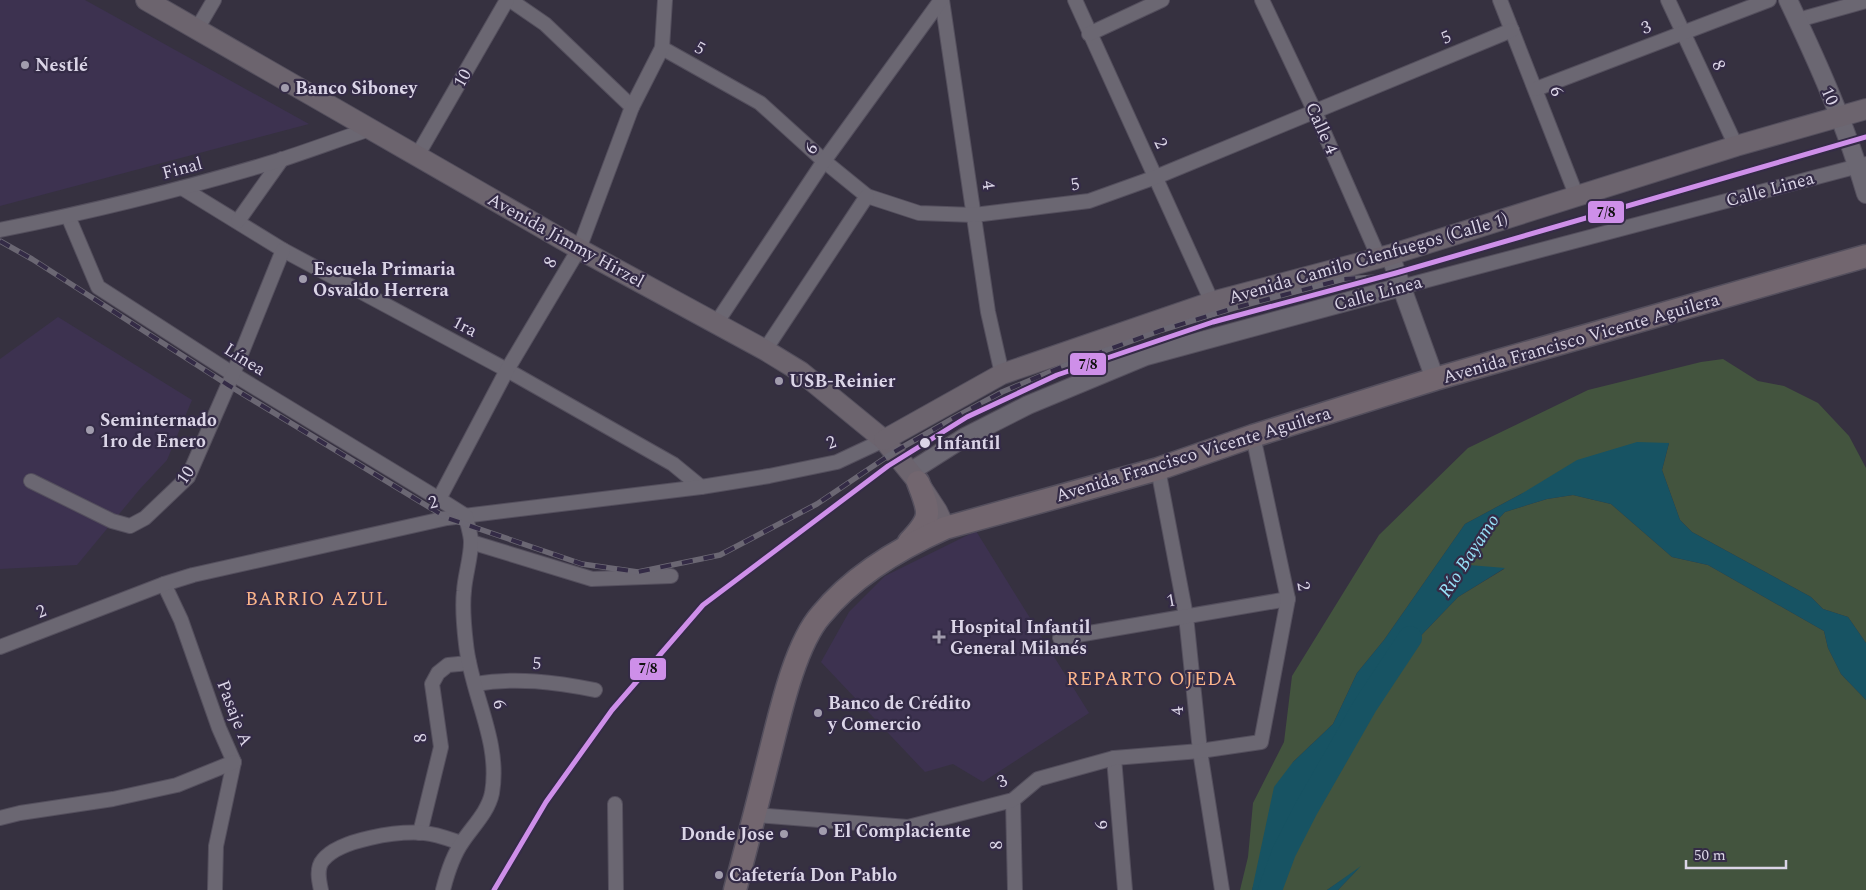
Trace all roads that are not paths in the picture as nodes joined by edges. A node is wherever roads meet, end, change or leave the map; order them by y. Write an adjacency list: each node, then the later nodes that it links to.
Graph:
1 (146, 0): 15 (main road, Avenida Jimmy Hirzel)
2 (214, 0): 15 (street)
3 (509, 0): 21 (street); 27 (street, 10)
4 (664, 0): 19 (street, 8)
5 (941, 0): 29 (street, 6); 36 (street, 4)
6 (1075, 0): 18 (street, 2)
7 (1162, 0): 18 (street)
8 (1262, 0): 23 (street, Calle 4)
9 (1500, 0): 16 (street, 6)
10 (1668, 0): 17 (street, 8)
11 (1769, 0): 17 (street, 3)
12 (1788, 0): 14 (street, 10)
13 (1866, 0): 14 (street)
14 (1798, 20): 24 (street, 10)
15 (197, 29): 25 (main road, Avenida Jimmy Hirzel)
16 (1512, 30): 20 (street, 6); 23 (street, 5)
17 (1684, 33): 20 (street, 3); 26 (street, 8)
18 (1090, 34): 31 (street, 2)
19 (662, 48): 21 (street, 8); 29 (street, 5)
20 (1536, 88): 35 (street, 6)
21 (632, 107): 40 (street, 8)
22 (1866, 109): 24 (main road, Avenida Camilo Cienfuegos (Calle 1))
23 (1315, 112): 31 (street, 5); 42 (street, Calle 4)
24 (1839, 117): 26 (main road, Avenida Camilo Cienfuegos (Calle 1)); 30 (street, 10)
25 (370, 129): 27 (main road, Avenida Jimmy Hirzel); 28 (street, Final)
26 (1736, 146): 35 (main road, Avenida Camilo Cienfuegos (Calle 1))
27 (417, 156): 40 (main road, Avenida Jimmy Hirzel)
28 (282, 159): 32 (street, Final); 38 (street)
29 (824, 162): 34 (street, 5); 46 (street, 6)
30 (1862, 165): 33 (street, 10); 44 (street, Calle Linea)
31 (1156, 177): 36 (street, 5); 45 (street, 2)
32 (182, 188): 37 (street, Final); 38 (street, 1ra)
33 (1866, 194)
34 (867, 196): 36 (street, 5); 47 (street)
35 (1577, 197): 42 (main road, Avenida Camilo Cienfuegos (Calle 1))
36 (974, 215): 50 (street, 4)
37 (68, 216): 39 (street, Final); 49 (street, Línea)
38 (238, 221): 41 (street, 1ra)
39 (0, 230)
40 (579, 249): 46 (main road, Avenida Jimmy Hirzel); 48 (street, 8)
41 (283, 250): 48 (street, 1ra); 49 (street, 10)
42 (1384, 256): 44 (street, Calle 4); 45 (main road, Avenida Camilo Cienfuegos (Calle 1))
43 (1866, 256): 51 (main road, Avenida Francisco Vicente Aguilera)
44 (1401, 287): 51 (street, Calle 4); 55 (street, Calle Linea)
45 (1212, 302): 50 (main road, Avenida Camilo Cienfuegos (Calle 1))
46 (717, 322): 47 (main road, Avenida Jimmy Hirzel)
47 (765, 350): 53 (main road, Avenida Jimmy Hirzel)
48 (507, 370): 57 (street, 1ra); 58 (street, 8)
49 (233, 374): 56 (street, 10); 58 (street, Línea)
50 (1002, 374): 53 (main road, Avenida Camilo Cienfuegos (Calle 1))
51 (1434, 379): 52 (main road, Avenida Francisco Vicente Aguilera)
52 (1253, 436): 54 (main road, Avenida Francisco Vicente Aguilera); 65 (street, 2)
53 (884, 440): 55 (main road, Avenida Jimmy Hirzel); 57 (street, 2)
54 (1158, 469): 60 (main road, Avenida Francisco Vicente Aguilera); 66 (street, 4)
55 (914, 477): 60 (main road, Avenida Jimmy Hirzel); 62 (main road)
56 (30, 481)
57 (701, 487): 59 (street, 2)
58 (439, 499): 59 (street)
59 (466, 516): 61 (street, 6); 64 (street, 2)
60 (945, 528): 62 (main road, Avenida Francisco Vicente Aguilera)
61 (471, 542): 63 (street); 69 (street, 6)
62 (902, 549): 78 (main road, Avenida Francisco Vicente Aguilera)
63 (671, 576)
64 (164, 584): 68 (street, 2); 75 (street, Pasaje A)
65 (1288, 598): 66 (street, 1); 72 (street, 2)
66 (1186, 616): 67 (street, 1); 73 (street, 4)
67 (1060, 638)
68 (0, 647)
69 (469, 663): 70 (street, 6); 80 (street, 8)
70 (475, 684): 71 (street, 5); 81 (street, 6)
71 (595, 690)
72 (1261, 742): 73 (street, 3)
73 (1200, 751): 74 (street, 3); 89 (street, 4)
74 (1114, 758): 76 (street, 3); 88 (street, 6)
75 (234, 762): 79 (street); 82 (street, Pasaje A)
76 (1013, 800): 78 (street, 3); 87 (street, 8)
77 (615, 804): 85 (street)
78 (754, 815): 86 (main road, Avenida Francisco Vicente Aguilera)
79 (0, 818)
80 (420, 833): 81 (street); 83 (street)
81 (461, 842): 84 (street, 6)
82 (215, 890)
83 (321, 890)
84 (444, 890)
85 (616, 890)
86 (735, 890)
87 (1015, 890)
88 (1124, 890)
89 (1222, 890)

